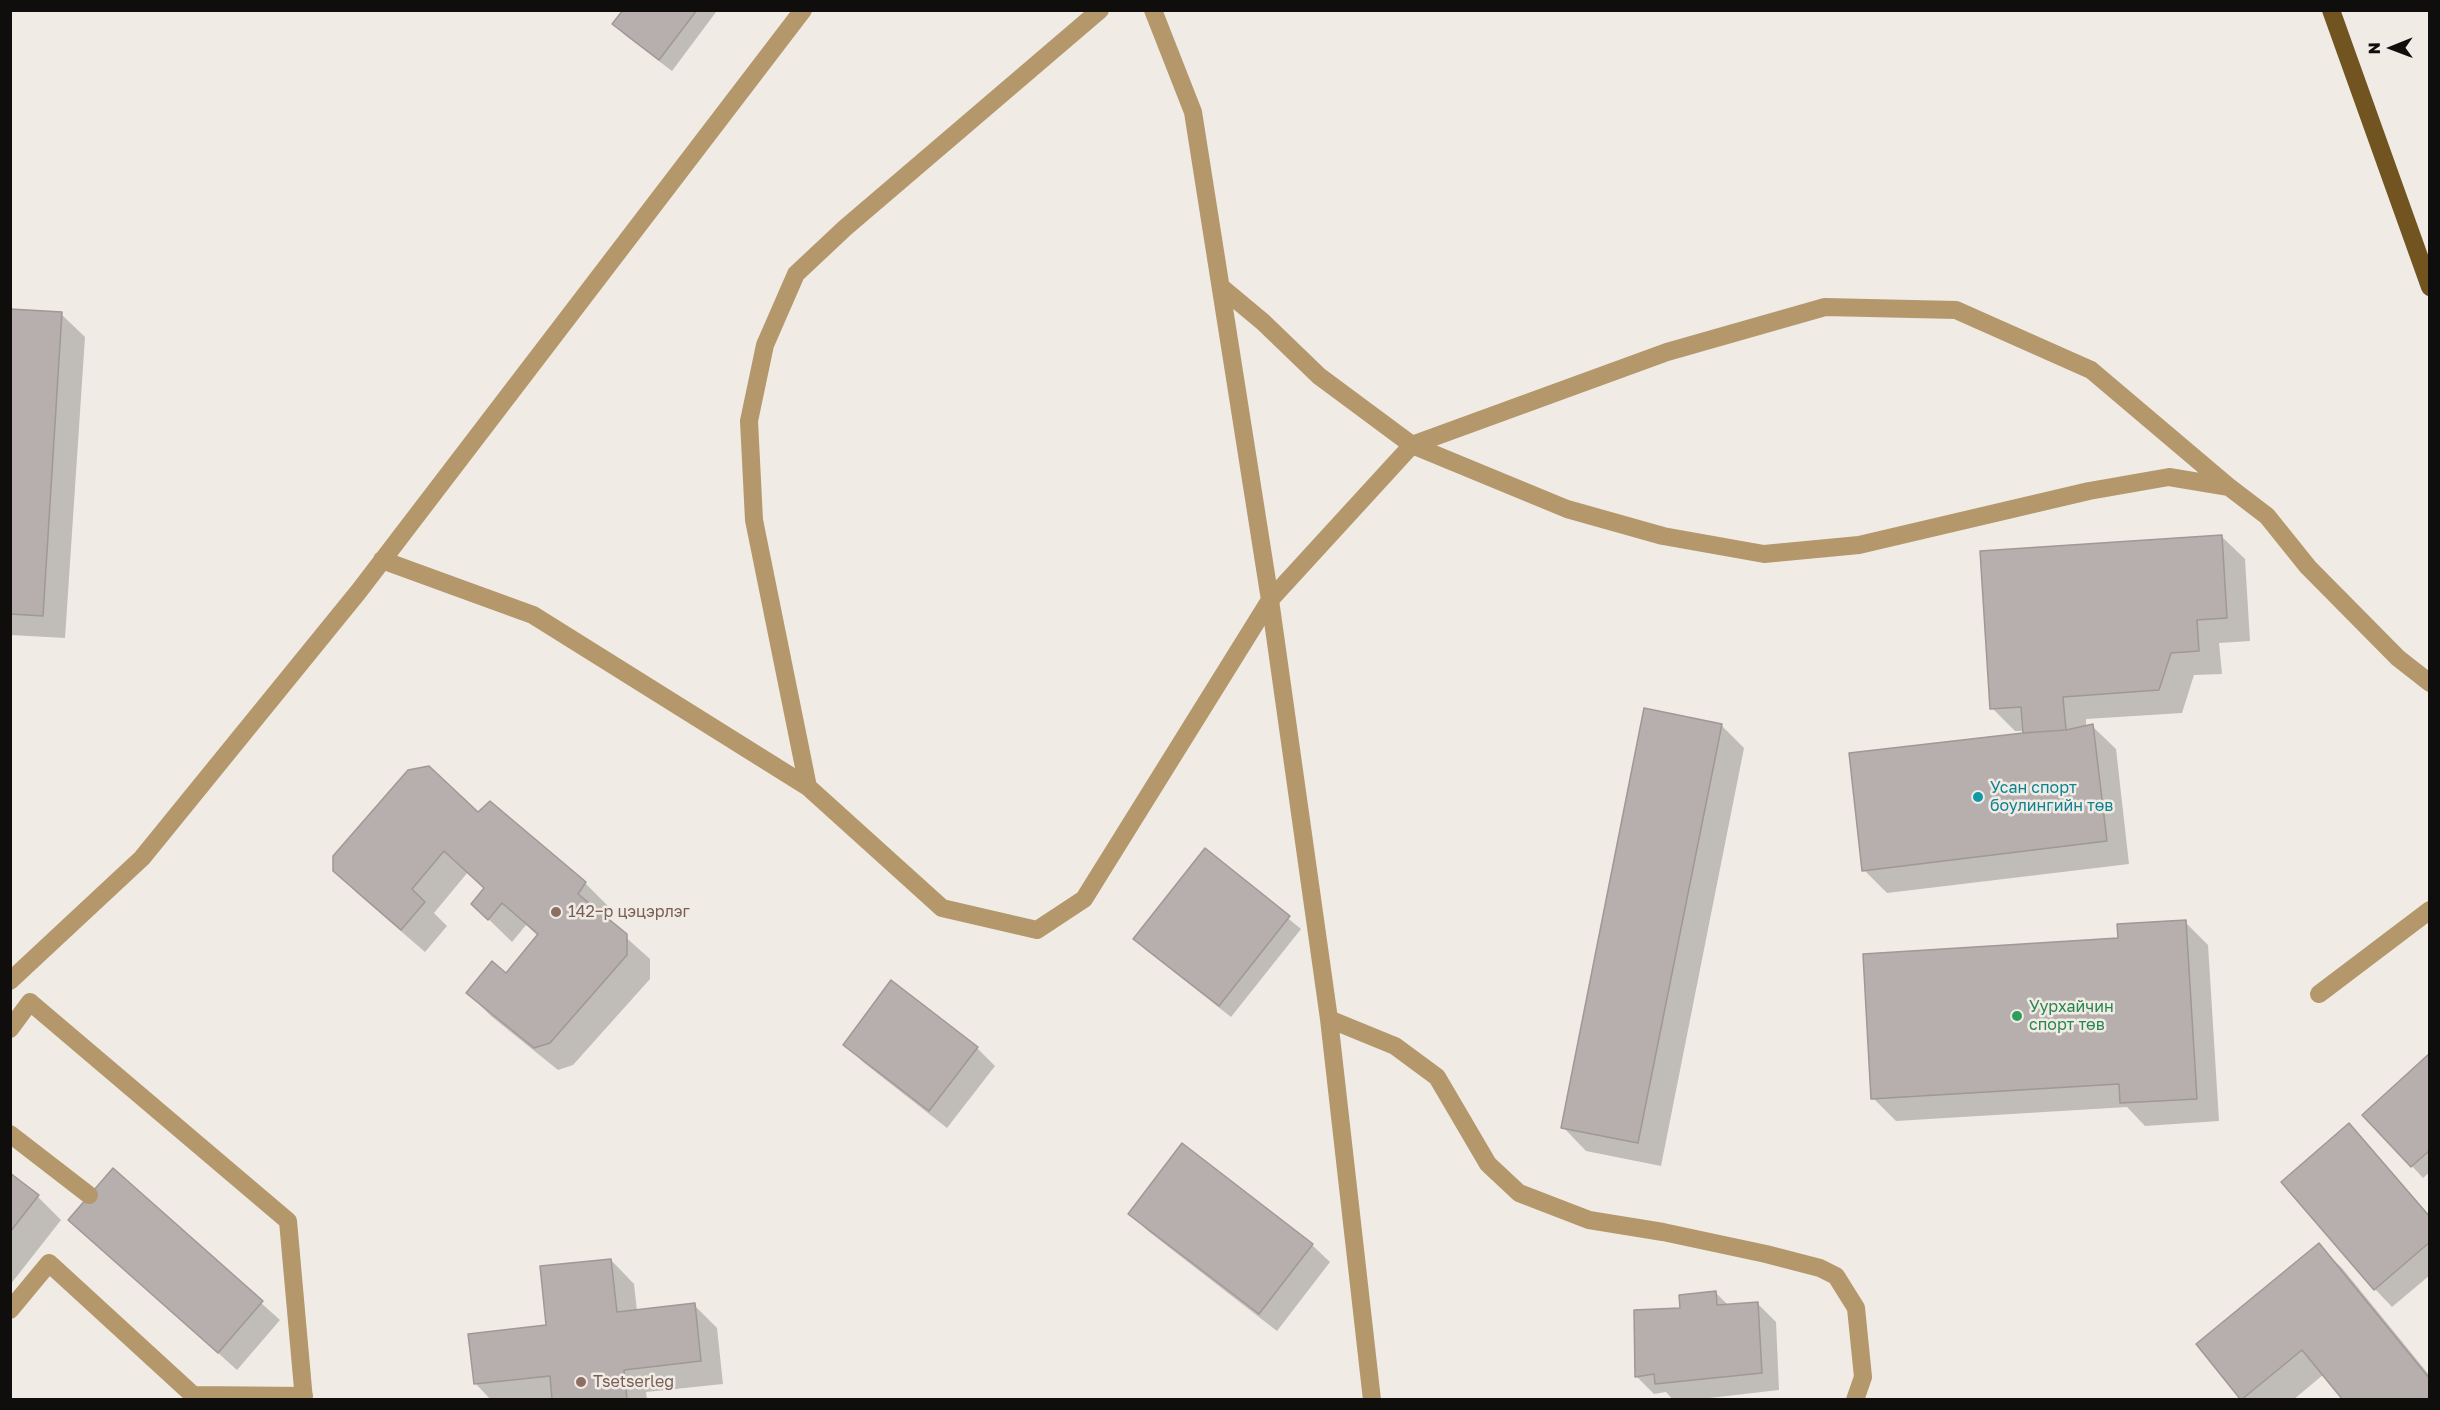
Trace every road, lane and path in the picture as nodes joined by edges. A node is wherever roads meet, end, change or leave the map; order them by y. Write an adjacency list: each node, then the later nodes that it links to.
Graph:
1 (803, 10): 9 (street)
2 (1100, 10): 12 (street)
3 (1153, 10): 5 (street)
4 (2331, 10): 6 (main road)
5 (1221, 287): 7 (street); 10 (street)
6 (2430, 287)
7 (1412, 445): 8 (street); 8 (street); 10 (street)
8 (2229, 487): 11 (street)
9 (382, 561): 12 (street); 14 (street)
10 (1270, 600): 12 (street); 16 (street)
11 (2430, 683)
12 (808, 787)
13 (2430, 910): 15 (street)
14 (10, 981)
15 (2319, 994)
16 (1329, 1018): 22 (street); 23 (street)
17 (10, 1029): 21 (street)
18 (10, 1134): 19 (street)
19 (89, 1196)
20 (10, 1310): 21 (street)
21 (304, 1398)
22 (1372, 1400)
23 (1855, 1400)

